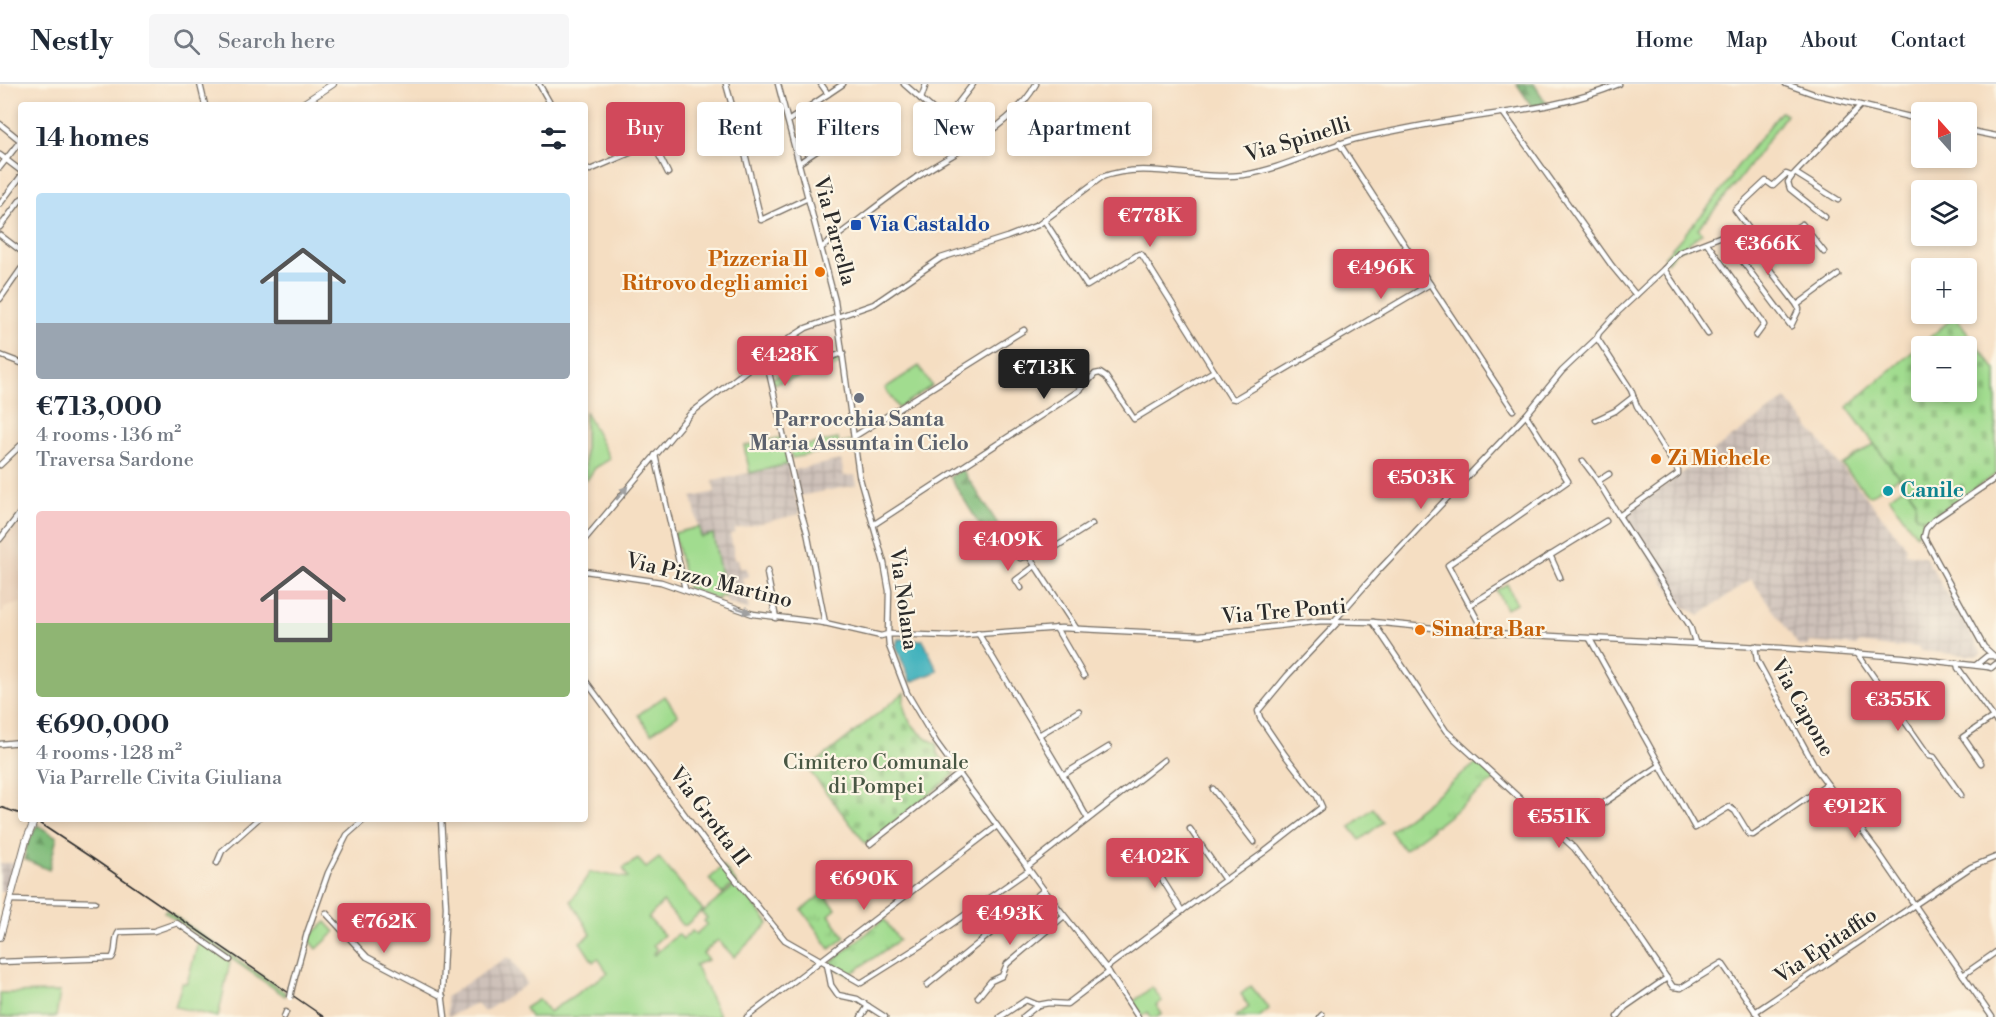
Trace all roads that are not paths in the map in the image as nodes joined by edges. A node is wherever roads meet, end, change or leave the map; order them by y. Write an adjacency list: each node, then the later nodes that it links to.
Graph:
1 (200, 84): 16 (street)
2 (207, 84): 16 (street)
3 (333, 84): 20 (main road)
4 (539, 84): 21 (street)
5 (726, 84): 22 (street)
6 (778, 84): 28 (street, Via Parrella)
7 (843, 84): 17 (street)
8 (904, 84): 18 (street)
9 (926, 84): 18 (street)
10 (973, 84): 24 (street)
11 (1036, 84): 30 (street)
12 (1619, 84): 26 (street, Via Spinelli)
13 (1786, 84): 15 (street)
14 (824, 85): 17 (street)
15 (1801, 86): 25 (street)
16 (203, 92): 19 (street)
17 (828, 94): 28 (street)
18 (921, 99): 23 (street)
19 (205, 102)
20 (306, 102)
21 (549, 102)
22 (731, 102)
23 (924, 102)
24 (959, 102)
25 (1860, 106): 27 (street); 46 (street)
26 (1504, 114): 34 (street, Via Spinelli); 67 (street)
27 (1911, 118)
28 (788, 121): 41 (street, Via Parrella)
29 (0, 124): 33 (street)
30 (995, 125)
31 (1977, 132): 32 (street)
32 (1996, 136)
33 (18, 139)
34 (1339, 144): 53 (street, Via Spinelli); 66 (street)
35 (18, 145): 40 (street)
36 (0, 155): 40 (street)
37 (746, 156): 48 (street)
38 (809, 156): 41 (street)
39 (950, 156): 58 (street)
40 (6, 159): 42 (street); 44 (street)
41 (799, 163): 48 (street, Via Parrella)
42 (0, 167)
43 (588, 169): 45 (street)
44 (18, 171)
45 (669, 173)
46 (1793, 174): 49 (street); 52 (street); 57 (street)
47 (18, 178): 51 (street)
48 (808, 198): 58 (street, Via Parrella)
49 (1838, 200)
50 (18, 203): 54 (street)
51 (0, 204)
52 (1825, 217)
53 (1044, 220): 70 (street, Via Spinelli); 80 (street)
54 (0, 227)
55 (0, 235): 59 (street)
56 (1707, 243): 62 (street); 63 (street); 73 (street)
57 (1760, 244): 60 (street); 62 (street)
58 (821, 248): 70 (street, Via Parrella)
59 (18, 249)
60 (1764, 249): 61 (street); 69 (street)
61 (1824, 252)
62 (1742, 257): 69 (street)
63 (1664, 268): 67 (street); 72 (street)
64 (18, 273): 68 (street)
65 (1838, 275): 69 (street)
66 (1430, 284): 80 (street); 82 (street)
67 (1636, 295): 74 (street)
68 (0, 299)
69 (1797, 305)
70 (838, 316): 75 (street, Via Nolana); 76 (street, Via Spinelli)
71 (1024, 330): 85 (street)
72 (1708, 333)
73 (1756, 336)
74 (1597, 338): 81 (street); 83 (street)
75 (843, 353): 79 (street); 85 (street, Via Nolana)
76 (765, 355): 87 (street, Via Spinelli); 113 (street, Via Pizzo Martino)
77 (1, 356): 78 (street)
78 (18, 362)
79 (803, 367)
80 (1214, 370): 97 (street)
81 (1633, 397): 84 (street); 94 (street)
82 (1513, 410)
83 (1526, 415): 109 (street); 111 (street)
84 (1596, 420)
85 (855, 436): 97 (street, Via Nolana)
86 (18, 448): 89 (street)
87 (655, 454): 98 (street, Via Spinelli, one-way to 87); 108 (street)
88 (1583, 461): 92 (street)
89 (0, 465)
90 (1609, 474): 92 (street)
91 (1996, 478): 122 (street)
92 (1598, 481): 94 (street)
93 (18, 516): 99 (street)
94 (1619, 516): 120 (street)
95 (1606, 521): 101 (street)
96 (1092, 524): 102 (street)
97 (873, 525): 118 (street, Via Nolana)
98 (588, 534)
99 (0, 539)
100 (1012, 547): 102 (street)
101 (1550, 555): 106 (street); 109 (street)
102 (1029, 556): 103 (street)
103 (1035, 566): 107 (street); 115 (street)
104 (768, 570): 110 (street)
105 (588, 571): 108 (street, Via Pizzo Martino)
106 (1560, 577)
107 (1021, 588)
108 (686, 589): 110 (street, Via Pizzo Martino, one-way to 110)
109 (1470, 605): 116 (street)
110 (776, 618): 113 (street, Via Pizzo Martino)
111 (1336, 621): 112 (street, Via Tre Ponti); 115 (street, Via Tre Ponti); 156 (street)
112 (1373, 622): 116 (street, Via Tre Ponti); 152 (street)
113 (825, 623): 118 (street, Via Pizzo Martino)
114 (1056, 628): 115 (street, Via Tre Ponti); 117 (street, Via Tre Ponti); 129 (street)
115 (1076, 628)
116 (1484, 632): 119 (street, Via Tre Ponti)
117 (978, 633): 118 (street, Via Tre Ponti); 133 (street)
118 (888, 634): 140 (street, Via Nolana)
119 (1590, 639): 120 (street, Via Tre Ponti); 139 (street)
120 (1695, 642): 121 (street, Via Tre Ponti)
121 (1755, 646): 123 (street, Via Tre Ponti); 142 (street, Via Capone)
122 (1984, 647): 124 (street); 125 (street)
123 (1857, 653): 126 (street, Via Tre Ponti); 144 (street)
124 (1995, 658): 125 (street)
125 (1985, 660): 127 (street); 128 (street)
126 (1957, 663): 127 (street, Via Tre Ponti); 132 (street)
127 (1976, 665): 128 (street, Via Tre Ponti)
128 (1993, 667)
129 (1084, 676)
130 (588, 684): 172 (street, Via Grotta II)
131 (1079, 711): 133 (street)
132 (1994, 719): 138 (street)
133 (1039, 735): 141 (street)
134 (18, 742): 135 (street)
135 (0, 744)
136 (1108, 747): 141 (street)
137 (1164, 760): 145 (street)
138 (1981, 763)
139 (1659, 766): 142 (street); 152 (street)
140 (960, 773): 150 (street, Via Nolana); 154 (street)
141 (1063, 775): 145 (street)
142 (1827, 784): 165 (street, Via Capone)
143 (1214, 789): 153 (street)
144 (1960, 795)
145 (1088, 819): 160 (street)
146 (255, 822): 159 (street)
147 (362, 822): 181 (street, bridge)
148 (441, 822): 179 (street)
149 (33, 824): 163 (main road)
150 (997, 826): 160 (street, Via Nolana); 172 (street)
151 (1190, 829): 161 (street)
152 (1558, 833): 177 (street)
153 (1254, 842)
154 (870, 844)
155 (1258, 848): 156 (street)
156 (1263, 854): 161 (street)
157 (1147, 855): 166 (street)
158 (1996, 856): 165 (street, Via Epitaffio)
159 (217, 863)
160 (1028, 868): 162 (street, Via Nolana); 174 (street, Via Grotta II)
161 (1225, 880): 166 (street)
162 (1044, 890): 168 (street, Via Nolana); 178 (street)
163 (10, 900): 164 (street); 169 (main road)
164 (95, 903)
165 (1915, 905): 176 (street, Via Capone); 184 (street, Via Epitaffio)
166 (1182, 911): 175 (street)
167 (326, 912): 179 (street)
168 (1064, 916): 175 (street, Via Nolana); 180 (street)
169 (0, 937)
170 (1996, 952): 176 (street)
171 (230, 960): 173 (street)
172 (820, 960): 174 (street, Via Grotta II); 186 (street)
173 (0, 962)
174 (827, 964): 183 (street)
175 (1108, 970): 182 (street); 191 (street, Via Nolana)
176 (1963, 975): 193 (street, Via Capone)
177 (1666, 978): 184 (street); 192 (street)
178 (927, 985)
179 (443, 997): 185 (street)
180 (978, 997)
181 (290, 998)
182 (1038, 1005): 189 (street); 190 (street)
183 (868, 1006): 187 (street); 188 (street)
184 (1757, 1015)
185 (445, 1017)
186 (747, 1017)
187 (861, 1017)
188 (885, 1017)
189 (1000, 1017)
190 (1023, 1017)
191 (1138, 1017)
192 (1617, 1017)
193 (1992, 1017)

